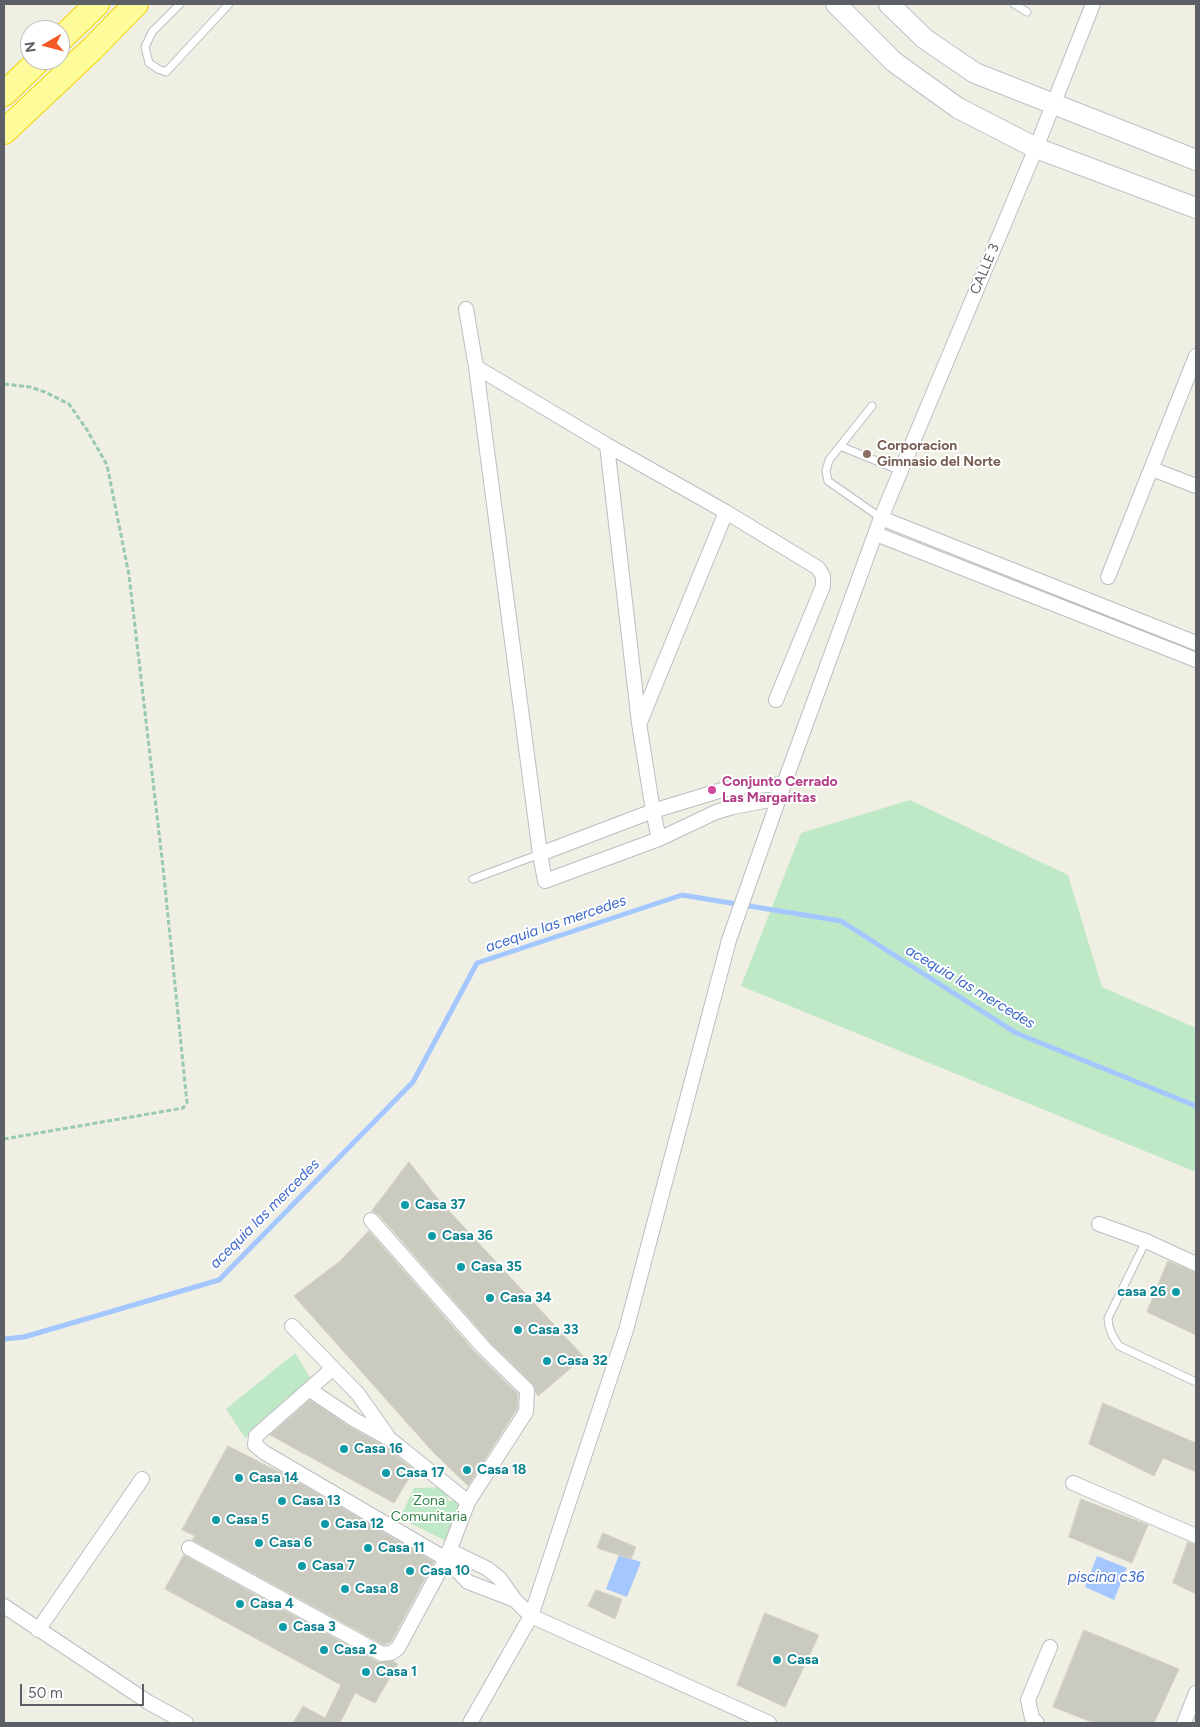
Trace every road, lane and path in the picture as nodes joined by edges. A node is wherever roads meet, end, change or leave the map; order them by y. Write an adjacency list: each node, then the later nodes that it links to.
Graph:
1 (97, 4): 10 (highway)
2 (136, 4): 14 (highway)
3 (180, 4): 4 (lane)
4 (229, 4)
5 (836, 4): 15 (main road)
6 (889, 4): 13 (main road)
7 (1014, 4): 9 (lane)
8 (1093, 4): 13 (street, CALLE 3)
9 (1027, 12)
10 (70, 30)
11 (29, 70): 12 (highway)
12 (4, 94)
13 (1052, 105): 15 (street, CALLE 3); 16 (main road)
14 (4, 132)
15 (1036, 148): 17 (main road); 26 (street, CALLE 3)
16 (1196, 160)
17 (1196, 208)
18 (466, 309): 20 (street)
19 (1196, 356): 25 (street)
20 (476, 367): 23 (street); 40 (street)
21 (4, 384): 42 (path)
22 (872, 406): 24 (lane)
23 (607, 445): 28 (street); 35 (street)
24 (840, 446): 26 (lane); 29 (lane)
25 (1152, 469): 27 (street); 31 (street)
26 (901, 470): 29 (street, CALLE 3)
27 (1196, 486)
28 (726, 512): 34 (street); 35 (street)
29 (881, 518): 30 (street, CALLE 3); 32 (street)
30 (876, 534): 33 (street); 36 (street, CALLE 3)
31 (1108, 577)
32 (1196, 643)
33 (1195, 656)
34 (776, 700)
35 (639, 723): 38 (street)
36 (784, 784): 37 (street, CALLE 3); 38 (street)
37 (780, 798): 39 (street); 60 (street, CALLE 3)
38 (653, 810): 39 (street); 40 (street)
39 (659, 839): 40 (street)
40 (540, 854): 41 (lane)
41 (473, 878)
42 (4, 1139)
43 (371, 1220): 54 (street)
44 (1099, 1224): 45 (street)
45 (1146, 1242): 46 (street); 49 (lane)
46 (1196, 1264)
47 (292, 1326): 48 (street)
48 (332, 1370): 50 (street); 51 (street)
49 (1196, 1382)
50 (310, 1390): 51 (street); 57 (street)
51 (391, 1440): 54 (street)
52 (142, 1479): 61 (street)
53 (1073, 1483): 55 (street)
54 (468, 1502): 57 (street)
55 (1196, 1536)
56 (189, 1548): 57 (street)
57 (448, 1555): 58 (street); 58 (street)
58 (515, 1600): 60 (street)
59 (4, 1606): 61 (street)
60 (531, 1616): 65 (street, CALLE 3); 66 (street)
61 (38, 1630): 64 (street)
62 (1050, 1647): 67 (street)
63 (1196, 1693): 68 (street)
64 (186, 1723)
65 (470, 1723)
66 (769, 1723)
67 (1038, 1723)
68 (1184, 1723)

